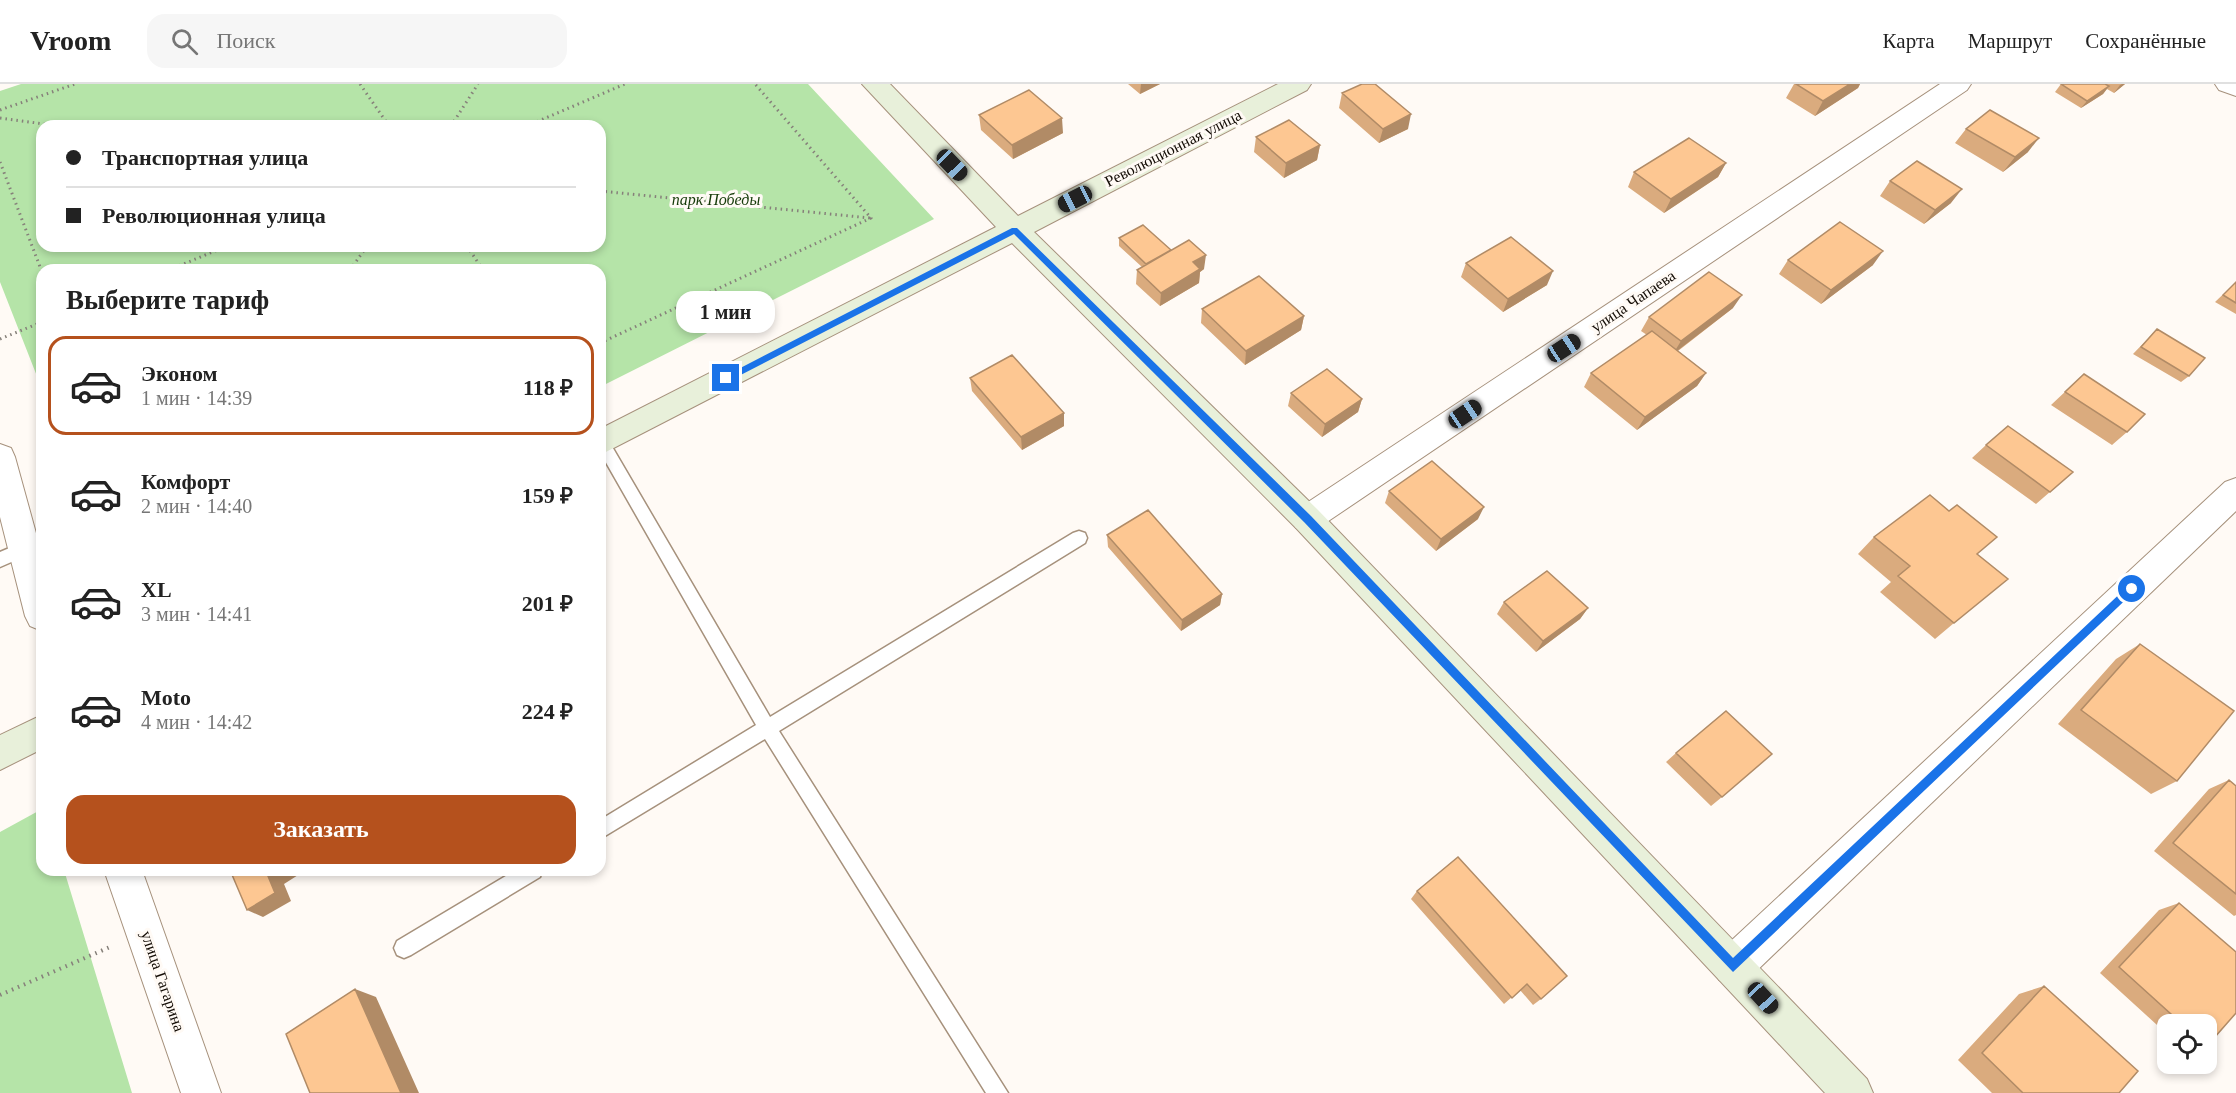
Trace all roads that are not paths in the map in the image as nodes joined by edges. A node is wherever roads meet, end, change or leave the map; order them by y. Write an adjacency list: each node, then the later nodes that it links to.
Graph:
1 (875, 84): 6 (street)
2 (1298, 84): 6 (street, Революционная улица)
3 (1958, 84): 11 (street, улица Чапаева)
4 (2228, 84): 5 (street)
5 (2236, 88)
6 (1015, 230): 7 (street, Революционная улица); 11 (street)
7 (606, 439)
8 (606, 451): 15 (lane)
9 (0, 457): 13 (street)
10 (2236, 490): 22 (street)
11 (1307, 519): 22 (street)
12 (1079, 538): 15 (lane)
13 (13, 554): 14 (street)
14 (36, 603)
15 (768, 729): 18 (lane); 24 (lane)
16 (36, 734): 17 (street)
17 (0, 753)
18 (606, 826)
19 (125, 876): 23 (street, улица Гагарина)
20 (523, 876): 21 (lane)
21 (404, 948)
22 (1733, 966): 25 (street)
23 (201, 1093)
24 (998, 1093)
25 (1853, 1093)

